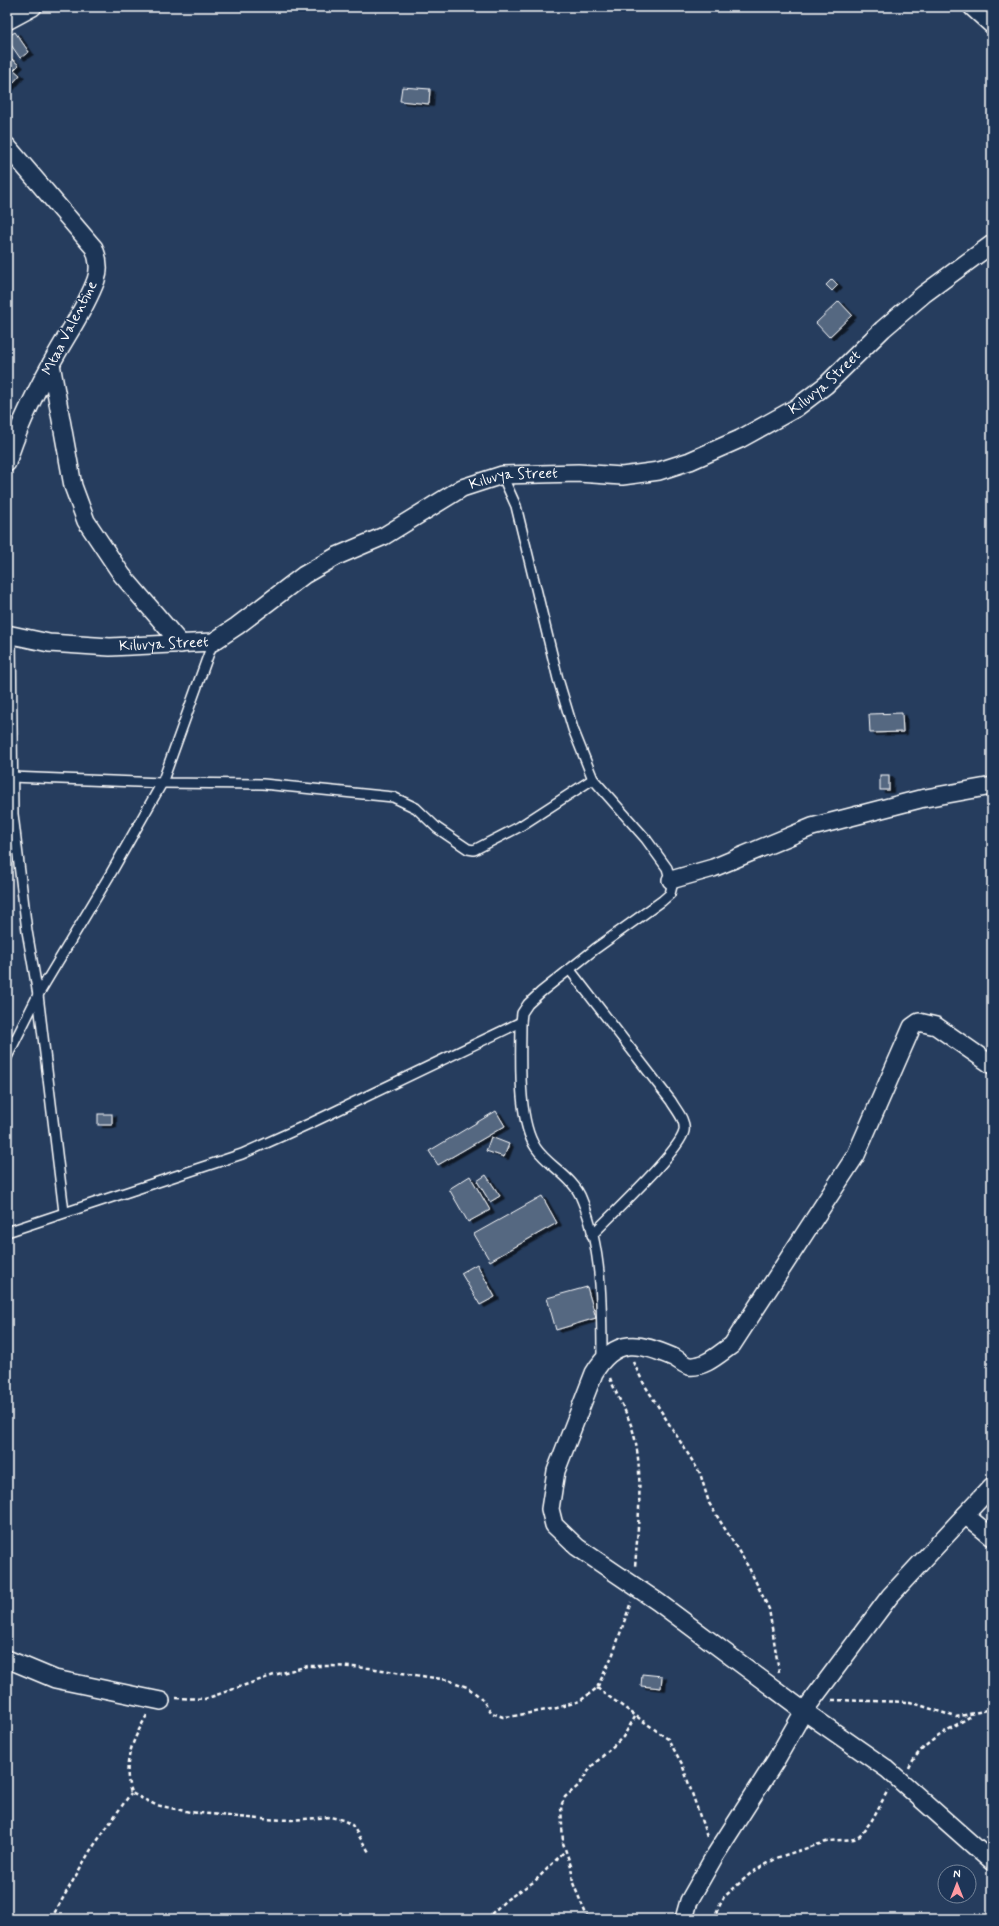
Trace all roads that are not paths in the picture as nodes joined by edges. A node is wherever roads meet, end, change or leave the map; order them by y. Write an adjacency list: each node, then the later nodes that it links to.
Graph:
1 (33, 7): 3 (street)
2 (972, 7): 4 (street)
3 (7, 22)
4 (992, 25)
5 (7, 146): 7 (street, Mtaa Valentine)
6 (992, 244): 9 (street, Kiluvya Street)
7 (51, 364): 8 (street, Mtaa Valentine); 12 (street)
8 (8, 455)
9 (502, 475): 11 (street, Kiluvya Street); 14 (lane)
10 (9, 635): 12 (street, Kiluvya Street); 13 (lane)
11 (213, 642): 12 (street, Kiluvya Street); 15 (lane)
12 (181, 644)
13 (11, 777): 15 (lane); 19 (lane)
14 (593, 780): 15 (lane); 17 (lane)
15 (162, 783): 19 (lane)
16 (992, 786): 17 (street)
17 (671, 880): 18 (lane)
18 (570, 970): 20 (lane); 25 (lane)
19 (38, 995): 21 (lane); 23 (lane)
20 (521, 1022): 23 (lane); 25 (lane)
21 (7, 1057)
22 (992, 1064): 26 (street)
23 (64, 1212): 24 (lane)
24 (7, 1232)
25 (592, 1235): 26 (lane)
26 (602, 1359): 32 (street)
27 (992, 1486): 28 (street)
28 (965, 1515): 29 (street); 32 (street)
29 (992, 1537)
30 (7, 1659): 31 (street)
31 (161, 1701)
32 (808, 1705): 33 (street); 34 (street)
33 (992, 1862)
34 (684, 1919)

